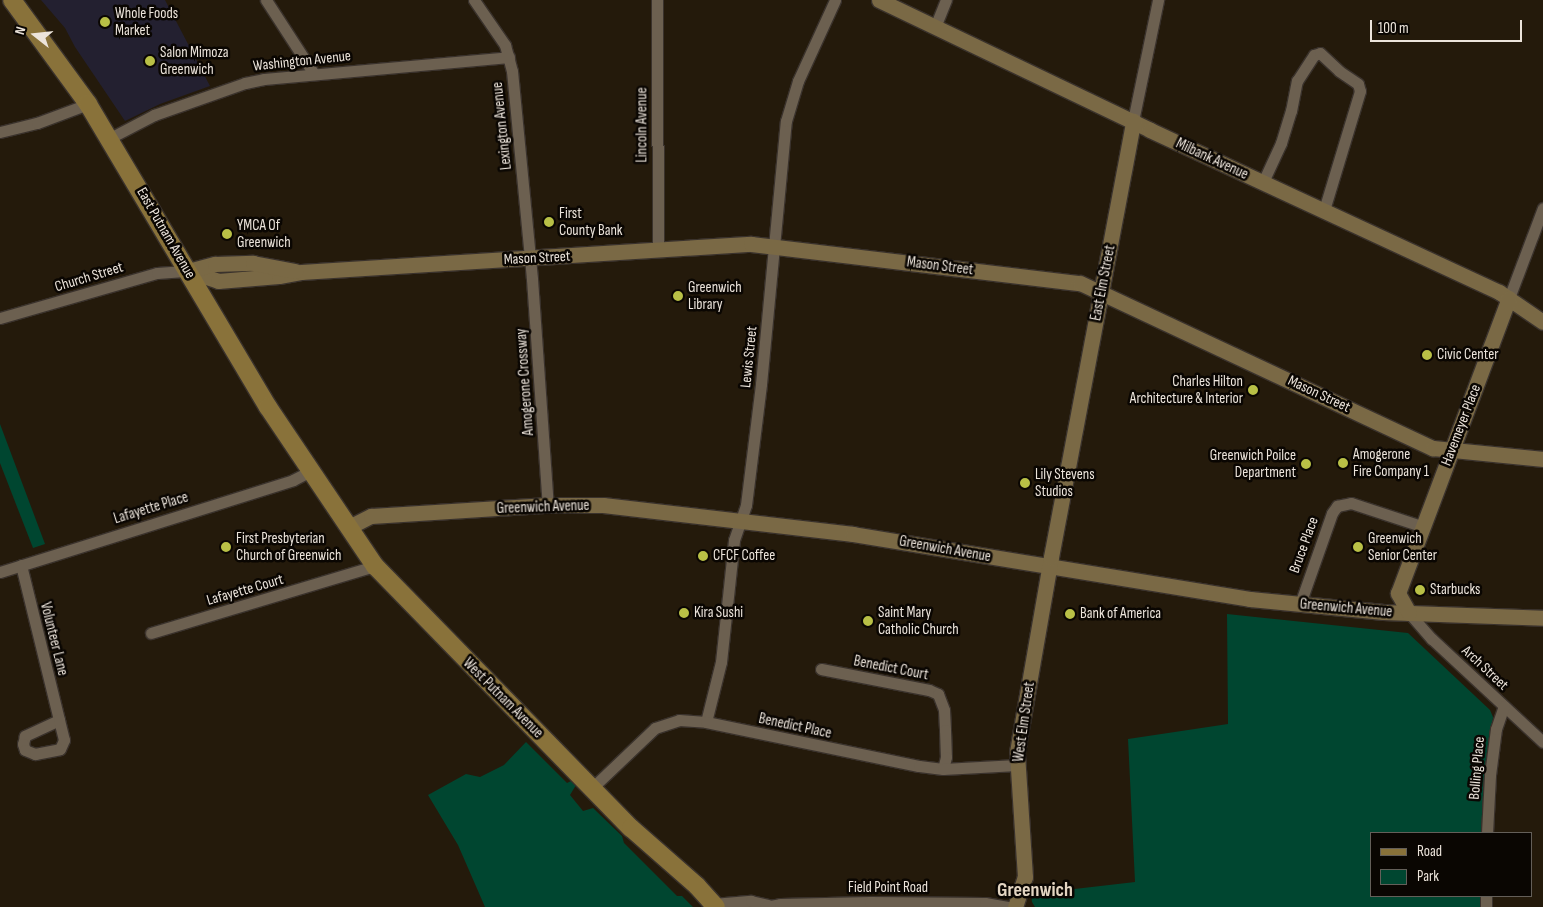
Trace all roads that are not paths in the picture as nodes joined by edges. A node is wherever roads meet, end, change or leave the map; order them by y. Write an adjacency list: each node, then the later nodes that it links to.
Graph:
1 (12, 0): 12 (main road, East Putnam Avenue)
2 (266, 0): 11 (street)
3 (474, 0): 10 (street, Lexington Avenue)
4 (657, 0): 20 (street, Lincoln Avenue)
5 (835, 0): 19 (street, Lewis Street)
6 (879, 0): 9 (main road, Milbank Avenue)
7 (946, 0): 9 (street)
8 (1158, 0): 13 (street, East Elm Street)
9 (935, 27): 13 (main road, Milbank Avenue)
10 (509, 57): 11 (street, Washington Avenue); 21 (street, Lexington Avenue)
11 (314, 74): 15 (street, Washington Avenue)
12 (88, 104): 14 (street); 15 (main road, East Putnam Avenue)
13 (1133, 121): 16 (main road, Milbank Avenue); 23 (main road, East Elm Street)
14 (0, 132)
15 (110, 138): 22 (main road, East Putnam Avenue)
16 (1263, 182): 18 (main road, Milbank Avenue); 18 (street)
17 (1543, 208): 24 (street, Havemeyer Place)
18 (1324, 210): 24 (main road, Milbank Avenue)
19 (774, 246): 20 (main road, Mason Street); 23 (main road, Mason Street); 31 (street, Lewis Street)
20 (658, 251): 21 (main road, Mason Street)
21 (530, 258): 22 (main road, Mason Street); 30 (street, Amogerone Crossway)
22 (188, 271): 25 (street, Church Street); 29 (main road, East Putnam Avenue)
23 (1101, 291): 27 (main road, Mason Street); 36 (main road, East Elm Street)
24 (1509, 298): 26 (main road, Milbank Avenue); 27 (main road, Havemeyer Place)
25 (0, 318)
26 (1543, 322)
27 (1452, 450): 28 (main road, Mason Street); 33 (main road, Havemeyer Place)
28 (1543, 459)
29 (311, 471): 32 (main road, West Putnam Avenue); 34 (street, Lafayette Place)
30 (548, 505): 31 (main road, Greenwich Avenue); 32 (main road, Greenwich Avenue)
31 (741, 520): 36 (main road, Greenwich Avenue); 45 (street, Lewis Street)
32 (349, 527): 35 (main road, West Putnam Avenue)
33 (1424, 527): 38 (street, Bruce Place); 39 (main road, Havemeyer Place)
34 (21, 564): 37 (street, Lafayette Place); 44 (street, Volunteer Lane)
35 (375, 566): 41 (street, Lafayette Court); 49 (main road, West Putnam Avenue)
36 (1049, 567): 38 (main road, Greenwich Avenue); 47 (main road, West Elm Street)
37 (0, 572)
38 (1300, 604): 39 (main road, Greenwich Avenue)
39 (1409, 613): 40 (main road, Greenwich Avenue); 43 (street, Arch Street)
40 (1543, 618)
41 (151, 633)
42 (820, 668): 48 (street, Benedict Court)
43 (1504, 706): 46 (street, Arch Street); 50 (street, Bolling Place)
44 (59, 720)
45 (706, 722): 48 (street, Benedict Place); 49 (street, Benedict Place)
46 (1543, 742)
47 (1017, 764): 48 (street, Benedict Place); 54 (main road, West Elm Street)
48 (943, 769)
49 (592, 788): 51 (main road, West Putnam Avenue)
50 (1487, 832)
51 (714, 905): 52 (street, Field Point Road)
52 (767, 906): 53 (street, Field Point Road)
53 (1008, 907)
54 (1015, 907)

